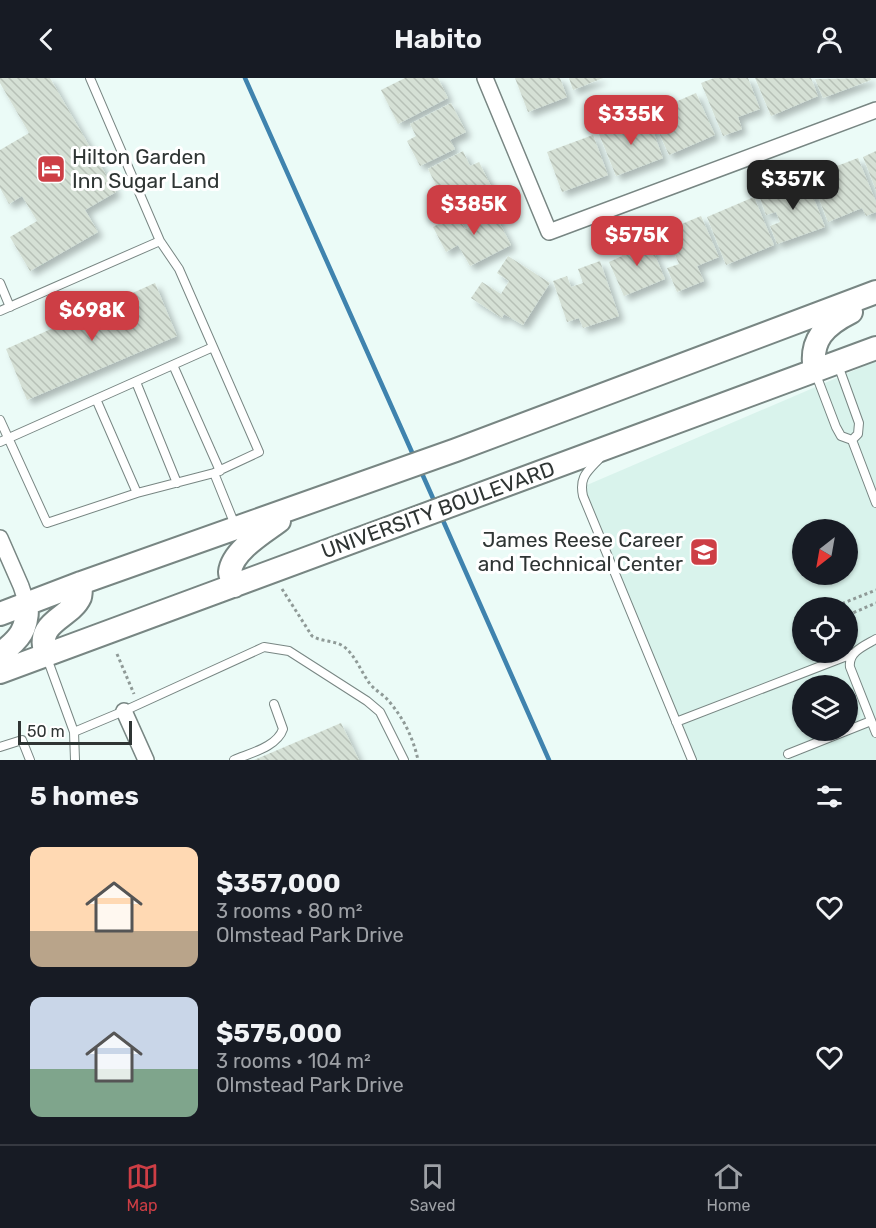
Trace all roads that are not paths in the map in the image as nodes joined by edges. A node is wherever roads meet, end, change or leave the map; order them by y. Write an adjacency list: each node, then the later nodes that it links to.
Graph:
1 (90, 78): 4 (lane)
2 (485, 78): 3 (street)
3 (876, 110)
4 (160, 241): 8 (lane); 10 (lane)
5 (0, 283): 8 (lane)
6 (876, 292): 26 (main road)
7 (876, 298): 14 (main road)
8 (10, 307): 9 (lane)
9 (0, 311)
10 (213, 347): 13 (lane); 22 (lane)
11 (876, 348): 12 (main road, UNIVERSITY BOULEVARD)
12 (837, 363): 14 (main road, UNIVERSITY BOULEVARD); 19 (lane)
13 (173, 365): 15 (lane); 22 (lane)
14 (815, 371): 19 (lane); 21 (main road, UNIVERSITY BOULEVARD)
15 (135, 382): 16 (lane); 23 (lane)
16 (96, 399): 18 (lane); 24 (lane)
17 (0, 420): 18 (lane)
18 (9, 438): 20 (lane); 24 (lane)
19 (852, 440): 25 (lane)
20 (0, 442)
21 (610, 446): 30 (main road, UNIVERSITY BOULEVARD); 42 (lane)
22 (217, 472): 23 (lane); 27 (lane)
23 (177, 483): 24 (lane)
24 (137, 493)
25 (876, 503)
26 (300, 506): 27 (main road); 30 (main road)
27 (236, 528): 29 (main road)
28 (0, 538): 31 (street)
29 (81, 583): 31 (main road); 35 (main road)
30 (234, 586): 35 (main road, UNIVERSITY BOULEVARD)
31 (8, 607): 34 (main road)
32 (876, 639): 33 (lane)
33 (858, 650)
34 (0, 654)
35 (46, 655): 38 (main road, UNIVERSITY BOULEVARD); 43 (lane)
36 (829, 663): 42 (lane)
37 (849, 663): 41 (lane)
38 (0, 672)
39 (274, 704): 50 (lane)
40 (124, 711): 43 (lane); 49 (street); 51 (lane)
41 (871, 721): 44 (lane); 46 (lane)
42 (676, 722): 52 (lane)
43 (74, 732): 48 (lane)
44 (876, 733)
45 (0, 747): 47 (lane)
46 (788, 754)
47 (30, 760)
48 (75, 760)
49 (146, 760)
50 (234, 760)
51 (404, 760)
52 (692, 760)

